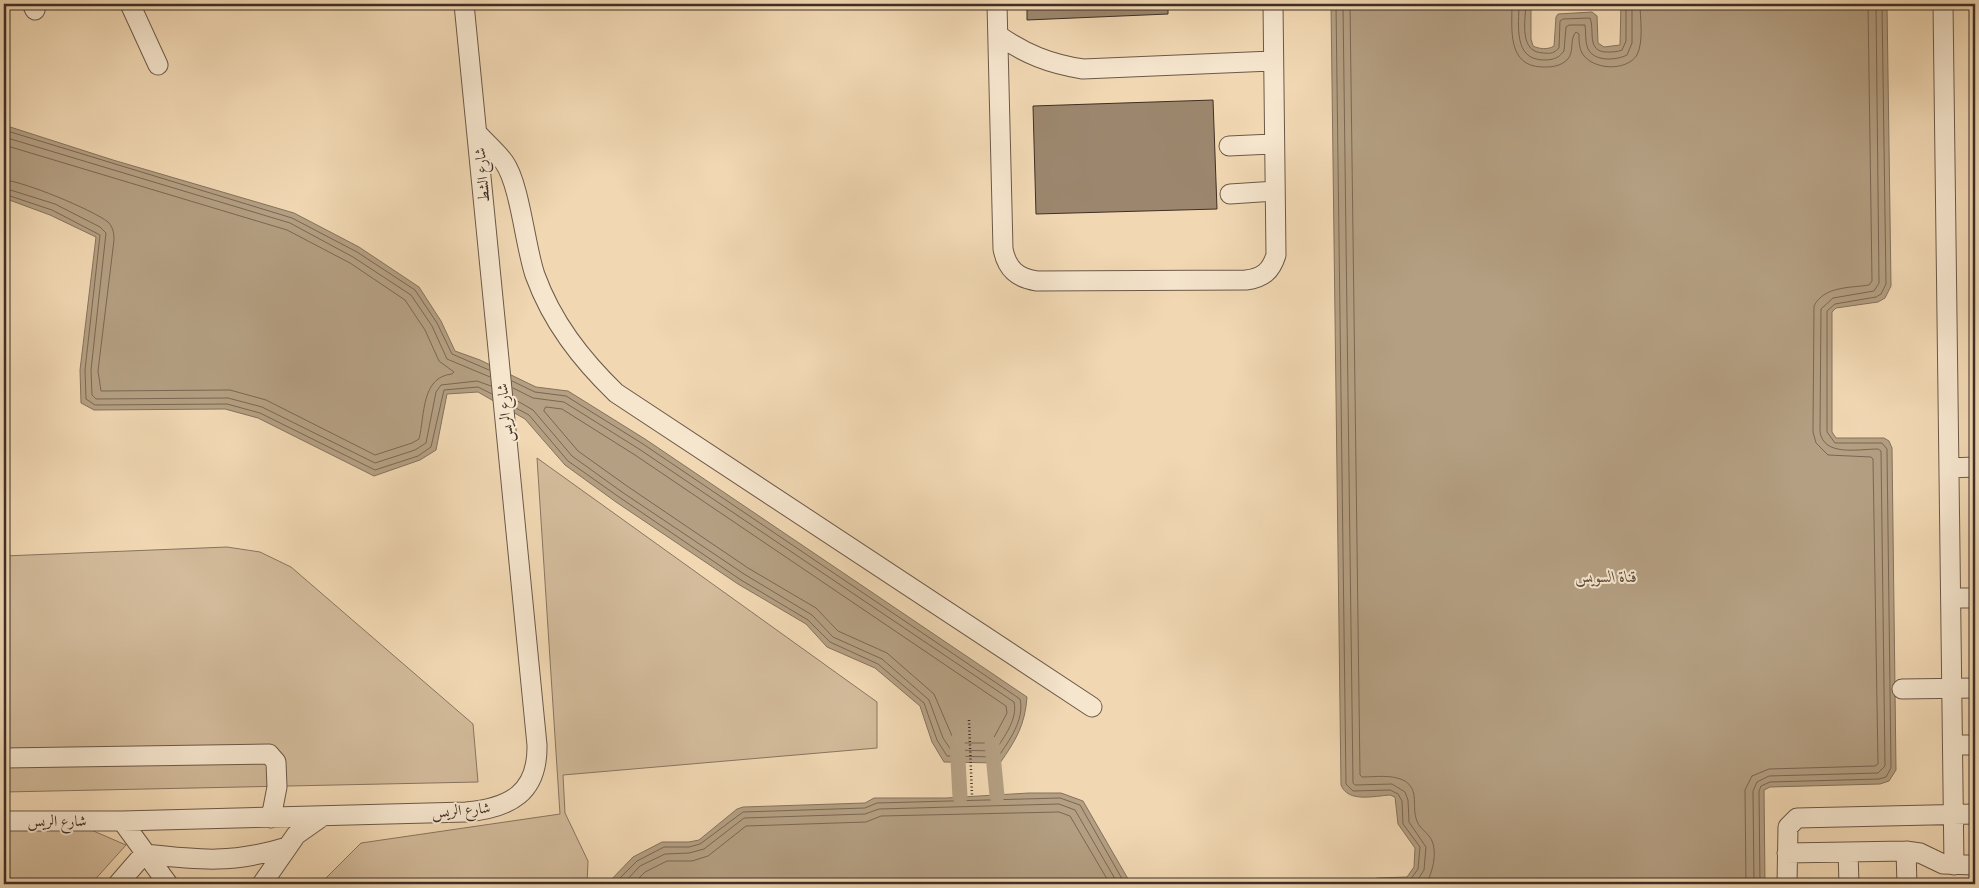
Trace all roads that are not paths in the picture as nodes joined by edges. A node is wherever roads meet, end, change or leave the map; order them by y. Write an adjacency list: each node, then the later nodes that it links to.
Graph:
1 (130, 4): 8 (street)
2 (464, 4): 9 (street, شارع الشط)
3 (997, 4): 6 (street)
4 (1273, 4): 7 (street)
5 (1943, 4): 16 (street)
6 (998, 35): 7 (street); 12 (street)
7 (1274, 61): 10 (street)
8 (158, 65)
9 (478, 134): 14 (street, شارع الشط); 22 (street)
10 (1274, 144): 11 (street); 12 (street)
11 (1229, 146)
12 (1275, 191): 13 (street)
13 (1230, 194)
14 (498, 346): 28 (street, شارع الريس)
15 (1975, 467): 16 (street)
16 (1949, 468): 17 (street)
17 (1951, 598): 18 (street); 19 (street)
18 (1975, 598)
19 (1952, 688): 20 (street); 21 (street); 23 (street)
20 (1975, 688)
21 (1902, 689)
22 (1092, 707)
23 (1953, 745): 24 (street); 26 (street)
24 (1975, 745)
25 (4, 758): 29 (street)
26 (1954, 814): 27 (street); 35 (street); 37 (street)
27 (1975, 814)
28 (323, 816): 29 (street, شارع الريس); 32 (street)
29 (271, 818): 31 (street, شارع الريس)
30 (4, 821): 31 (street, شارع الريس)
31 (122, 821): 36 (street)
32 (287, 847): 36 (street); 41 (street)
33 (1906, 851): 34 (street); 37 (street); 44 (street)
34 (1848, 852): 35 (street); 43 (street)
35 (1788, 853): 42 (street)
36 (144, 854): 39 (street); 40 (street)
37 (1954, 865): 38 (street)
38 (1975, 865)
39 (118, 884)
40 (168, 884)
41 (262, 884)
42 (1787, 884)
43 (1849, 884)
44 (1907, 884)

